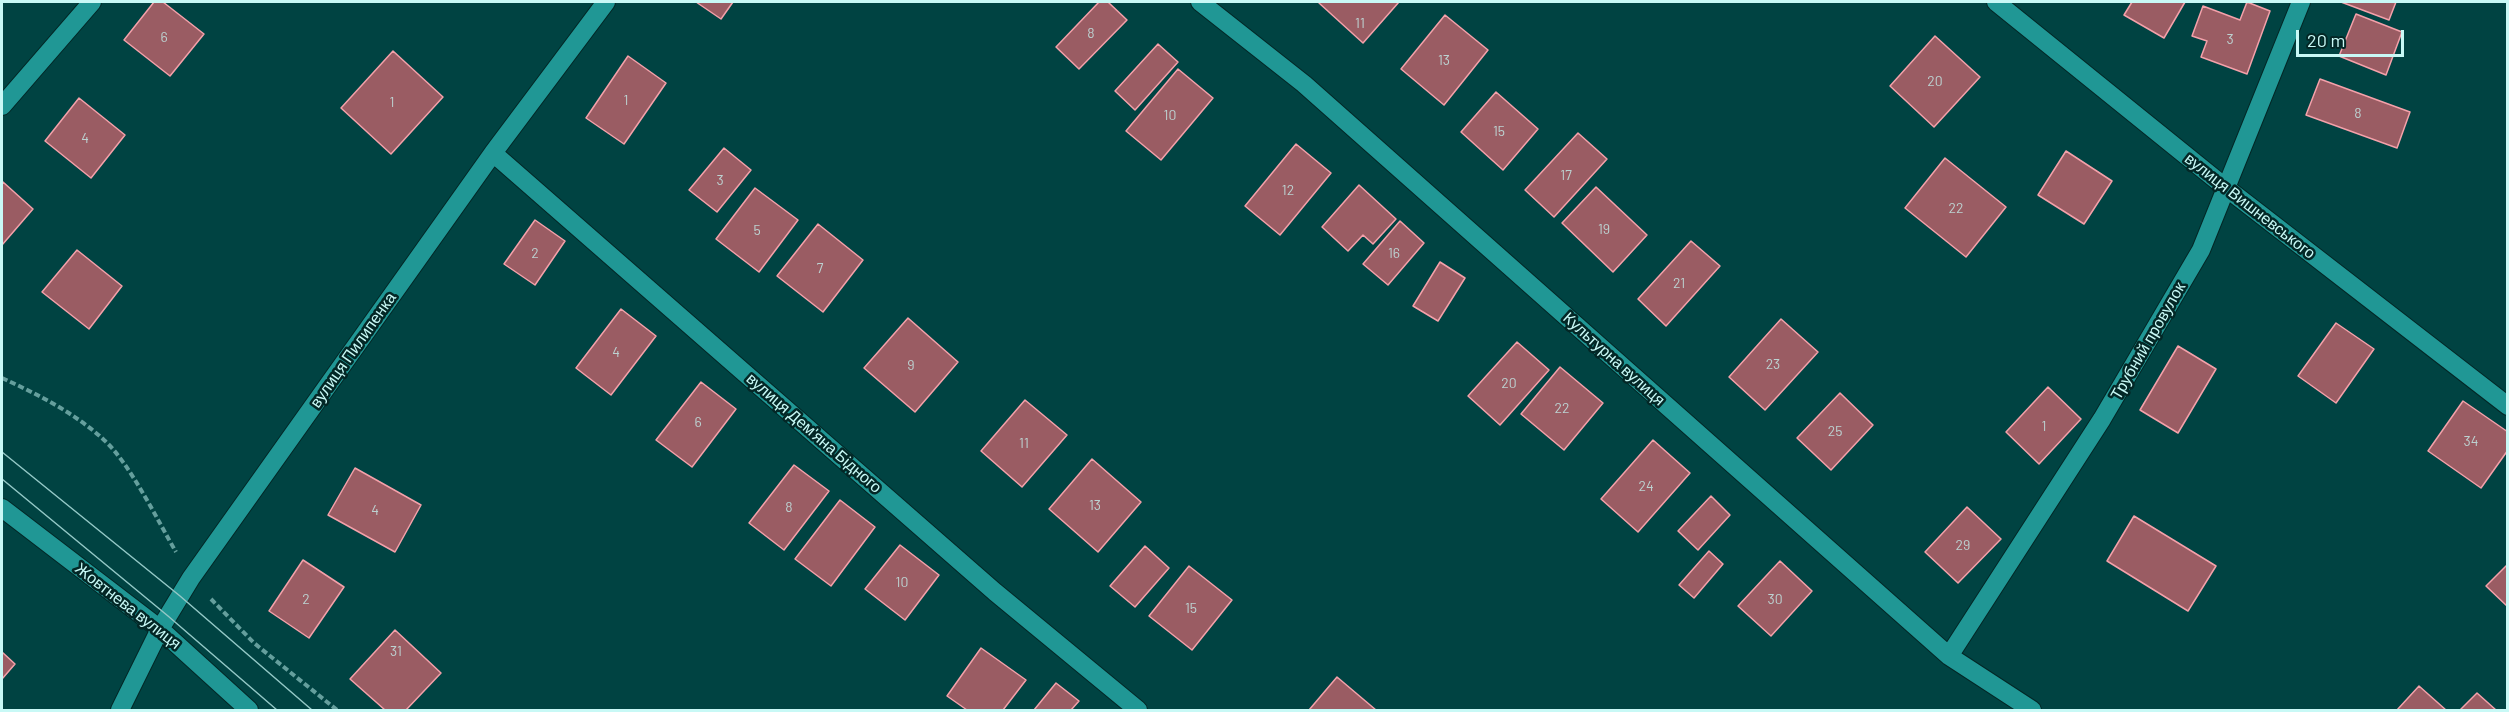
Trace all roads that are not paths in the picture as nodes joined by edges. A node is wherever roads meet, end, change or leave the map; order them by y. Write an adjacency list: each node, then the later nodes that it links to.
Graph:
1 (92, 2): 6 (street)
2 (606, 2): 7 (street, вулиця Пилипенка)
3 (1200, 2): 12 (street, Культурна вулиця)
4 (1995, 2): 8 (street, вулиця Вишневського)
5 (2301, 2): 8 (street, Трубний провулок)
6 (2, 106)
7 (493, 153): 11 (street, вулиця Пилипенка); 15 (street, вулиця Дем'яна Бідного)
8 (2225, 187): 9 (street, вулиця Вишневського); 12 (street, Трубний провулок)
9 (2508, 406)
10 (2, 508): 11 (street, Жовтнева вулиця)
11 (160, 629): 13 (street, вулиця Пилипенка); 14 (street, Жовтнева вулиця)
12 (1949, 656): 16 (street, Культурна вулиця)
13 (120, 711)
14 (249, 711)
15 (1138, 711)
16 (2032, 711)

